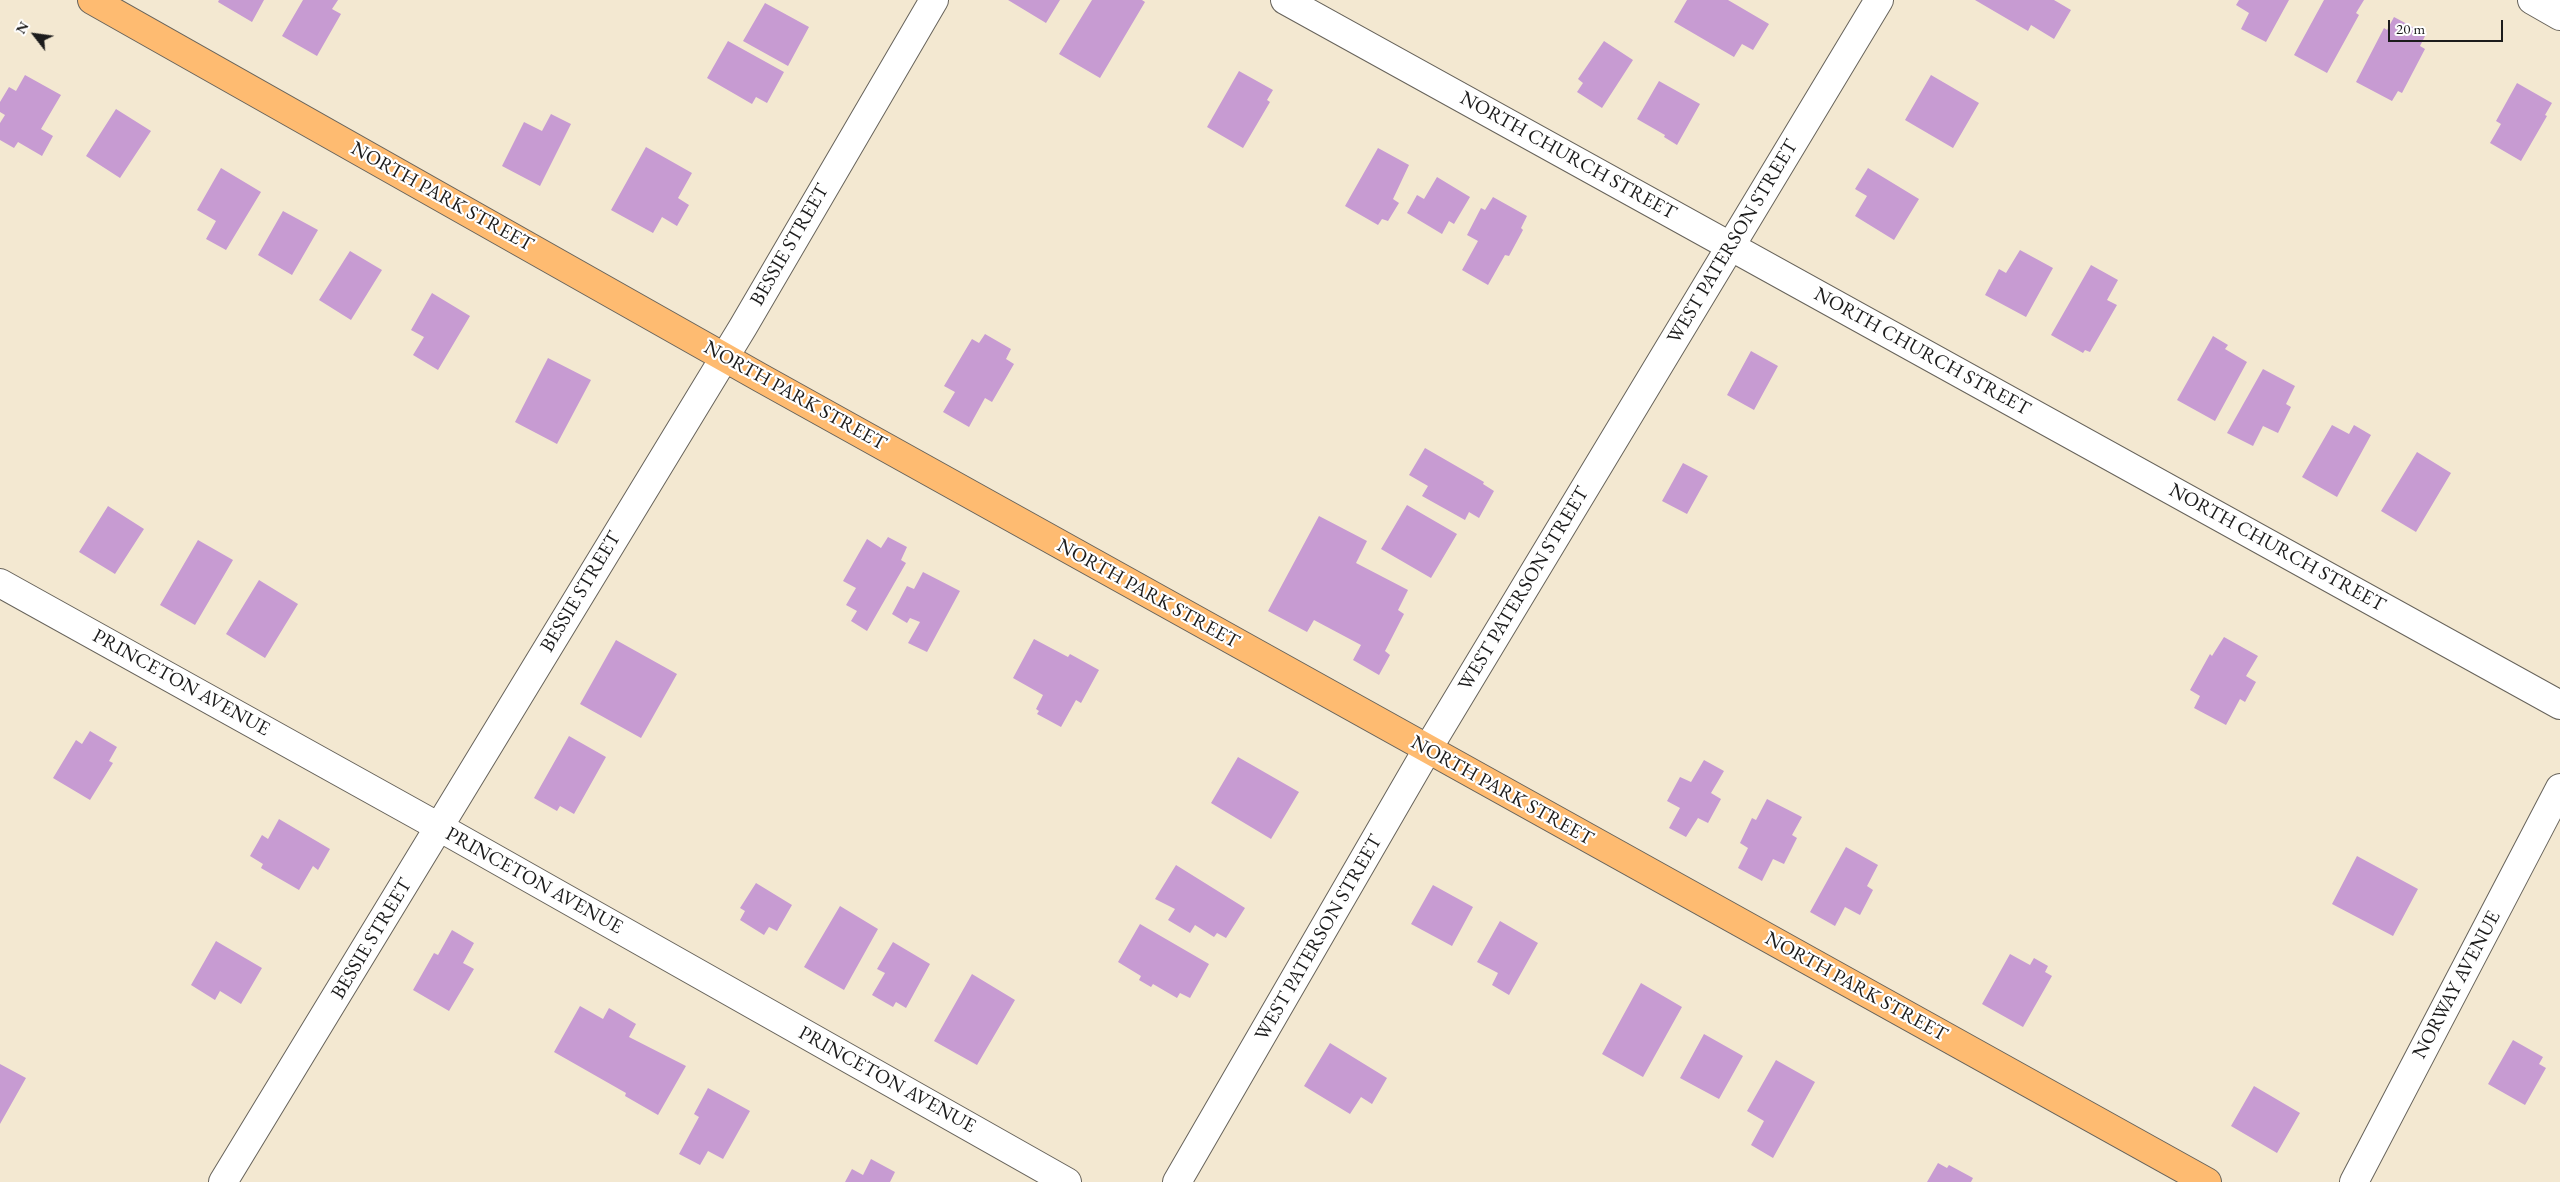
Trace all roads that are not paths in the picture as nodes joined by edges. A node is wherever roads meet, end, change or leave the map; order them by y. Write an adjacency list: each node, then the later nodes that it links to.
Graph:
1 (92, 0): 8 (main road, NORTH PARK STREET)
2 (934, 0): 8 (street, BESSIE STREET)
3 (1285, 0): 7 (street, NORTH CHURCH STREET)
4 (1879, 0): 7 (street, WEST PATERSON STREET)
5 (2532, 0): 6 (street)
6 (2560, 16)
7 (1730, 246): 10 (street, NORTH CHURCH STREET); 11 (street, WEST PATERSON STREET)
8 (724, 357): 11 (main road, NORTH PARK STREET); 13 (street, BESSIE STREET)
9 (0, 583): 13 (street, PRINCETON AVENUE)
10 (2560, 705)
11 (1427, 750): 16 (street, WEST PATERSON STREET); 17 (main road, NORTH PARK STREET)
12 (2560, 788): 18 (street, NORWAY AVENUE)
13 (440, 827): 14 (street, BESSIE STREET); 15 (street, PRINCETON AVENUE)
14 (224, 1182)
15 (1067, 1182)
16 (1177, 1182)
17 (2207, 1182)
18 (2354, 1182)

